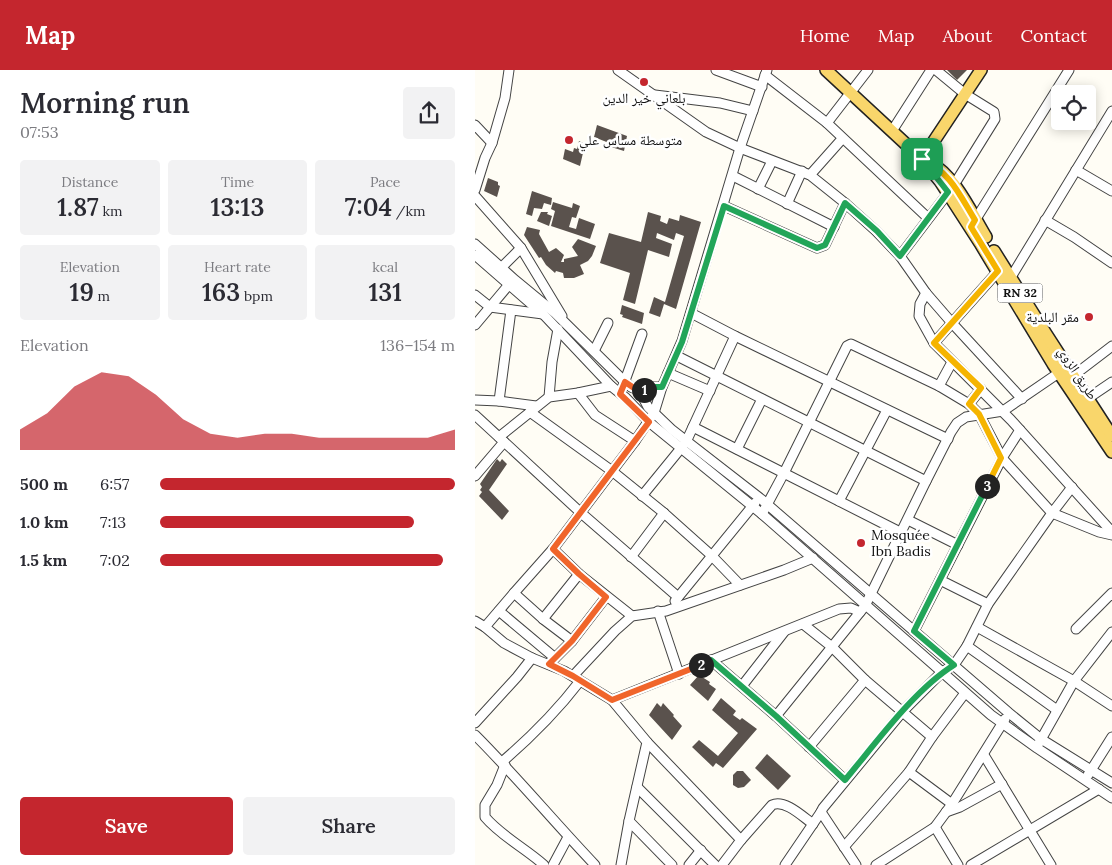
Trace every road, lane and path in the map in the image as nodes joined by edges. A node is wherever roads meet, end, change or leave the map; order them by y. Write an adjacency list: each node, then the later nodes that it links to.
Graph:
1 (509, 70): 21 (street)
2 (618, 70): 14 (street)
3 (716, 70): 11 (street)
4 (826, 70): 12 (main road, طريق الزوي / RN 32)
5 (868, 70): 12 (street)
6 (931, 70): 19 (street)
7 (936, 70): 13 (street)
8 (981, 70): 13 (main road)
9 (1069, 70): 40 (street)
10 (766, 73): 11 (street); 17 (street)
11 (762, 87): 15 (street)
12 (851, 92): 17 (street); 19 (main road, طريق الزوي / RN 32)
13 (965, 94): 24 (main road); 31 (street)
14 (654, 95): 15 (street); 22 (street)
15 (753, 111): 22 (street)
16 (1111, 116): 27 (street)
17 (827, 123): 20 (street)
18 (475, 125): 21 (street)
19 (892, 131): 24 (main road, طريق الزوي / RN 32)
20 (842, 139): 28 (street); 38 (street)
21 (492, 143): 23 (street)
22 (740, 148): 25 (street); 29 (street)
23 (485, 158): 26 (street); 32 (street)
24 (922, 159): 31 (main road, طريق الزوي / RN 32)
25 (772, 161): 28 (street); 30 (street)
26 (475, 166)
27 (1076, 170): 33 (street); 39 (street)
28 (806, 173): 35 (street); 36 (street)
29 (733, 176): 30 (street); 37 (street)
30 (758, 189): 36 (street)
31 (951, 189): 38 (street); 40 (main road, طريق الزوي / RN 32)
32 (475, 190)
33 (1112, 191)
34 (475, 196): 43 (street)
35 (845, 203): 41 (street); 45 (street)
36 (787, 204): 41 (street)
37 (724, 206): 41 (street); 55 (street)
38 (928, 218): 45 (street)
39 (1045, 220): 46 (street); 49 (street)
40 (973, 224): 47 (main road, طريق الزوي / RN 32)
41 (834, 227)
42 (475, 244): 48 (street)
43 (521, 248): 48 (street); 60 (street)
44 (475, 255): 48 (street)
45 (900, 256): 51 (street)
46 (1112, 263)
47 (1000, 268): 49 (main road, طريق الزوي / RN 32); 58 (street)
48 (498, 271): 50 (street)
49 (1008, 281): 69 (main road, طريق الزوي / RN 32)
50 (511, 282): 53 (street); 56 (street); 60 (street)
51 (926, 293): 58 (street); 63 (street)
52 (475, 295): 53 (street)
53 (490, 307): 54 (street); 59 (street)
54 (511, 310): 56 (street); 86 (street)
55 (691, 313): 62 (street); 66 (street)
56 (544, 315): 60 (street)
57 (607, 323): 65 (street)
58 (952, 323): 63 (street); 83 (street)
59 (475, 325)
60 (562, 327): 65 (street); 74 (street); 82 (street)
61 (642, 334): 71 (street)
62 (735, 336): 70 (street); 72 (street)
63 (934, 343): 67 (street)
64 (1112, 346): 69 (street)
65 (594, 351): 71 (street)
66 (677, 356): 68 (street); 70 (street)
67 (952, 362): 75 (street); 77 (street)
68 (668, 373): 76 (street); 78 (street)
69 (1066, 374): 83 (street); 87 (main road, طريق الزوي / RN 32)
70 (716, 375): 78 (street); 84 (street)
71 (625, 382): 79 (street); 81 (street)
72 (828, 382): 75 (street); 90 (street); 96 (street)
73 (1112, 382): 87 (street)
74 (611, 386): 80 (street); 81 (street)
75 (939, 386): 88 (street)
76 (662, 387): 79 (street); 92 (street)
77 (981, 388): 88 (street); 91 (street)
78 (710, 390): 97 (street)
79 (640, 392): 92 (street)
80 (578, 393): 82 (street); 101 (street)
81 (620, 394): 95 (street)
82 (549, 396): 89 (street)
83 (1021, 398): 91 (street)
84 (762, 399): 96 (street); 104 (street)
85 (475, 400): 86 (street)
86 (499, 401): 89 (street)
87 (1084, 401): 103 (main road, طريق الزوي / RN 32)
88 (969, 404): 93 (street)
89 (533, 409): 99 (street); 107 (street)
90 (887, 410): 100 (street); 105 (street)
91 (1003, 411): 93 (street); 98 (street)
92 (654, 413): 95 (street); 102 (street)
93 (979, 414): 100 (street); 106 (street)
94 (475, 415): 99 (street)
95 (649, 422): 101 (street); 102 (street)
96 (809, 423): 105 (street); 108 (street)
97 (693, 427): 102 (street); 104 (street)
98 (1020, 430): 106 (street); 111 (street)
99 (501, 439): 109 (street); 117 (street)
100 (948, 439): 110 (street)
101 (635, 441): 107 (street)
102 (684, 445): 112 (street); 113 (street); 116 (street)
103 (1111, 445)
104 (737, 449): 108 (street)
105 (865, 451): 110 (street); 114 (street)
106 (1001, 458): 118 (street); 124 (street)
107 (611, 471): 112 (street); 117 (street)
108 (784, 473): 114 (street); 115 (street)
109 (475, 476)
110 (926, 481): 121 (street)
111 (1072, 488): 118 (street); 123 (street)
112 (642, 496): 119 (street)
113 (759, 498): 115 (street); 116 (street)
114 (839, 501): 122 (street)
115 (767, 505): 120 (street); 134 (street)
116 (752, 506): 120 (street); 126 (street)
117 (580, 512): 125 (street); 127 (street)
118 (1052, 513): 123 (street); 137 (street)
119 (664, 514): 126 (street); 127 (street)
120 (762, 514): 128 (street)
121 (908, 520): 122 (street); 124 (street)
122 (902, 533): 134 (street)
123 (1112, 534)
124 (958, 545): 130 (street)
125 (553, 549): 129 (street); 132 (street)
126 (711, 556): 131 (street); 136 (street)
127 (631, 557): 136 (street)
128 (813, 558): 131 (street); 138 (street)
129 (579, 574): 135 (street); 142 (street)
130 (940, 580): 137 (street); 149 (street)
131 (740, 585): 140 (street)
132 (514, 593): 139 (street); 142 (street)
133 (1112, 593): 147 (street)
134 (872, 594): 138 (street); 149 (street)
135 (606, 597): 141 (street); 151 (street)
136 (678, 597): 140 (street)
137 (988, 604): 146 (street)
138 (863, 608): 144 (street); 153 (street); 158 (street)
139 (499, 611): 145 (street); 156 (street)
140 (662, 611): 141 (street); 159 (street)
141 (632, 616): 160 (street)
142 (543, 619): 151 (street)
143 (475, 621): 145 (street)
144 (803, 624): 148 (street); 153 (street)
145 (485, 627): 154 (street)
146 (977, 627): 152 (street); 162 (street)
147 (1076, 629)
148 (784, 631): 155 (street); 163 (street)
149 (914, 631): 157 (street)
150 (1112, 632): 162 (street)
151 (572, 641): 156 (street)
152 (967, 646): 157 (street); 167 (street)
153 (832, 647): 161 (street); 170 (street)
154 (532, 658): 156 (street); 171 (street)
155 (711, 660): 159 (street); 163 (street)
156 (552, 661): 160 (street)
157 (954, 665): 158 (street); 169 (street)
158 (942, 672): 164 (street); 168 (street)
159 (679, 674): 165 (street)
160 (577, 678): 165 (street); 181 (street)
161 (865, 680): 168 (street); 178 (street)
162 (1074, 681): 166 (street); 167 (street)
163 (742, 686): 170 (street)
164 (965, 693): 172 (street); 174 (street)
165 (612, 700): 177 (street)
166 (1112, 706)
167 (1057, 710): 176 (street)
168 (903, 711): 174 (street); 185 (street)
169 (1009, 713): 172 (street); 176 (street)
170 (776, 716): 178 (street)
171 (475, 723)
172 (1002, 724): 179 (street); 180 (street)
173 (475, 735): 181 (street)
174 (931, 737): 182 (street)
175 (1112, 737): 183 (street)
176 (1041, 739): 179 (street); 183 (street)
177 (647, 742): 188 (street); 199 (street)
178 (809, 747): 185 (street)
179 (1037, 748): 184 (street)
180 (983, 755): 187 (street); 191 (street)
181 (504, 764): 198 (street); 202 (street)
182 (909, 772): 191 (street); 200 (street)
183 (1092, 772): 184 (street); 186 (street)
184 (1085, 779): 189 (street)
185 (845, 780): 192 (street)
186 (1112, 783)
187 (1002, 784): 193 (street); 197 (street)
188 (637, 787): 194 (street); 201 (street)
189 (1099, 789): 190 (street); 197 (street)
190 (1112, 798)
191 (952, 804): 193 (street)
192 (821, 812): 195 (street); 200 (street)
193 (946, 812): 196 (street)
194 (629, 821): 205 (street); 206 (street)
195 (813, 824): 199 (street); 210 (street)
196 (935, 826): 212 (street); 213 (street)
197 (1030, 831): 214 (street); 215 (street)
198 (568, 837): 203 (street); 204 (street)
199 (741, 840): 209 (street)
200 (844, 847): 211 (street)
201 (701, 850): 207 (street); 208 (street)
202 (544, 865)
203 (553, 865)
204 (595, 865)
205 (621, 865)
206 (672, 865)
207 (689, 865)
208 (715, 865)
209 (722, 865)
210 (785, 865)
211 (856, 865)
212 (875, 865)
213 (958, 865)
214 (971, 865)
215 (1051, 865)

